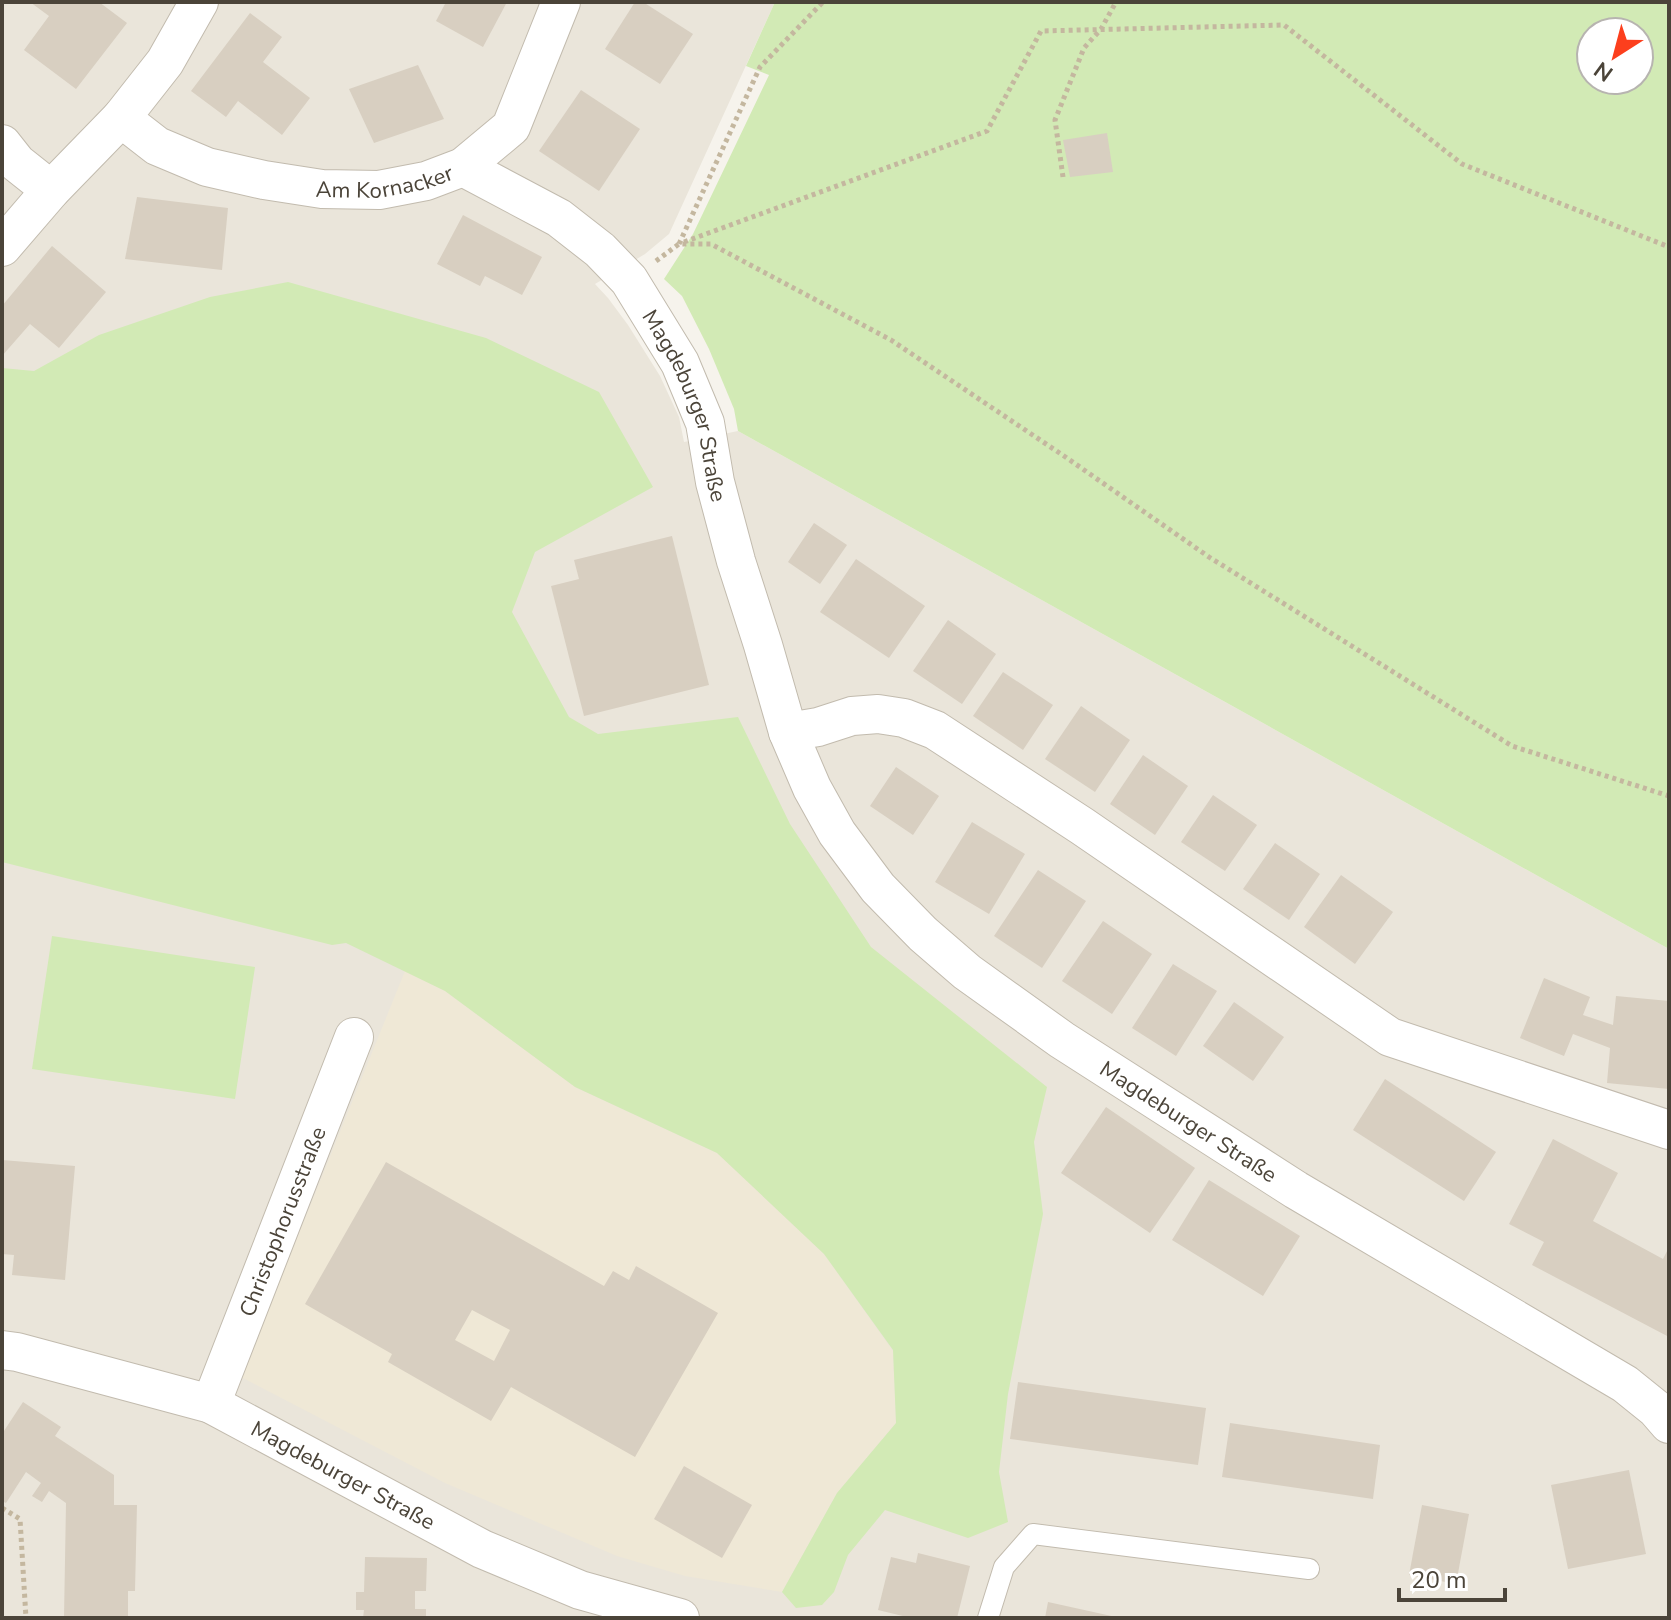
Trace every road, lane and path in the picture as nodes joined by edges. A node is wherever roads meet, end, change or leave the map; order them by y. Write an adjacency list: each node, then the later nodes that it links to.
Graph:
1 (199, 2): 6 (street)
2 (561, 2): 8 (street, Am Kornacker)
3 (823, 2): 11 (path)
4 (1116, 2): 5 (path)
5 (1101, 29): 9 (path); 11 (path); 13 (path)
6 (121, 118): 8 (street, Am Kornacker); 10 (street)
7 (2, 144): 10 (street)
8 (463, 167): 14 (street, Magdeburger Straße)
9 (1063, 177)
10 (51, 190): 12 (street)
11 (679, 244): 14 (path); 16 (path)
12 (2, 247)
13 (1669, 247)
14 (629, 280): 15 (street, Magdeburger Straße)
15 (788, 732): 18 (street); 21 (street, Magdeburger Straße)
16 (1669, 796)
17 (354, 1037): 20 (street, Christophorusstraße)
18 (1669, 1130)
19 (2, 1350): 20 (street, Magdeburger Straße)
20 (211, 1404): 25 (street, Magdeburger Straße)
21 (1665, 1412)
22 (2, 1508): 24 (path)
23 (1309, 1569): 26 (lane)
24 (26, 1618)
25 (680, 1618)
26 (988, 1618)

